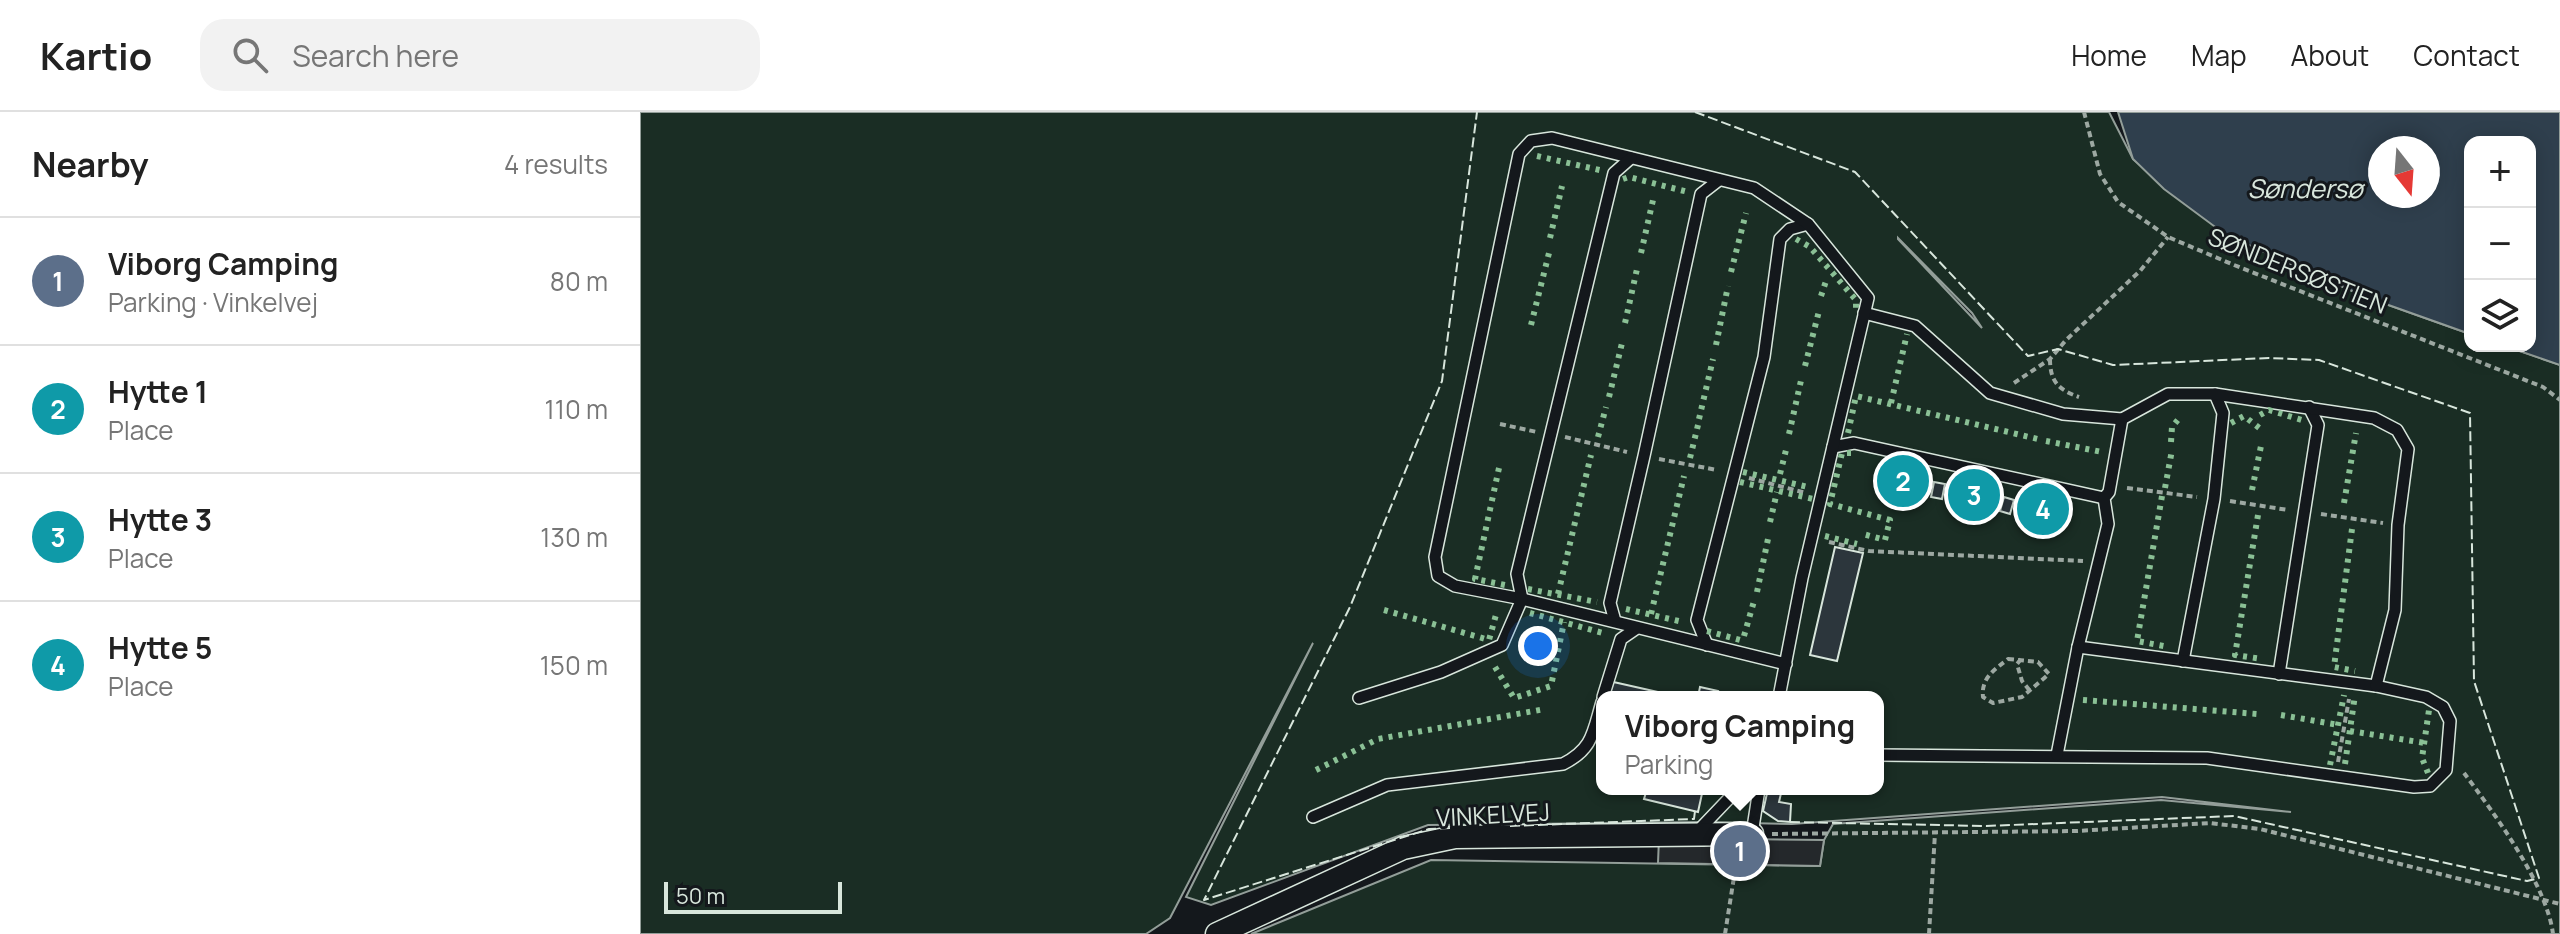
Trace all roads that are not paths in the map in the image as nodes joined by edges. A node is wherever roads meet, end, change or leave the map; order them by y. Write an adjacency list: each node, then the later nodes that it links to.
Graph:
1 (1631, 158): 2 (lane); 10 (lane); 10 (lane)
2 (1719, 180): 3 (lane); 11 (lane)
3 (1808, 224): 4 (lane); 13 (lane)
4 (1864, 313): 7 (lane); 8 (lane)
5 (2215, 394): 6 (lane); 7 (lane); 15 (lane)
6 (2309, 407): 17 (lane); 18 (lane)
7 (2122, 419): 9 (lane)
8 (1833, 447): 9 (lane); 16 (lane)
9 (2107, 495): 14 (lane)
10 (1522, 599): 11 (lane); 21 (lane)
11 (1615, 621): 12 (lane)
12 (1637, 628): 13 (lane); 19 (lane)
13 (1707, 645): 16 (lane)
14 (2078, 647): 15 (lane); 24 (lane)
15 (2183, 661): 17 (lane)
16 (1786, 664): 20 (lane)
17 (2279, 674): 18 (lane)
18 (2376, 686): 24 (lane)
19 (1605, 691)
20 (1780, 691)
21 (1359, 698)
22 (1596, 722): 27 (lane)
23 (1884, 755): 24 (lane)
24 (2057, 755)
25 (1732, 795): 29 (lane)
26 (1758, 795): 28 (lane)
27 (1313, 817)
28 (1752, 834): 29 (street, VINKELVEJ)
29 (1694, 835): 30 (street, VINKELVEJ)
30 (1217, 934)

